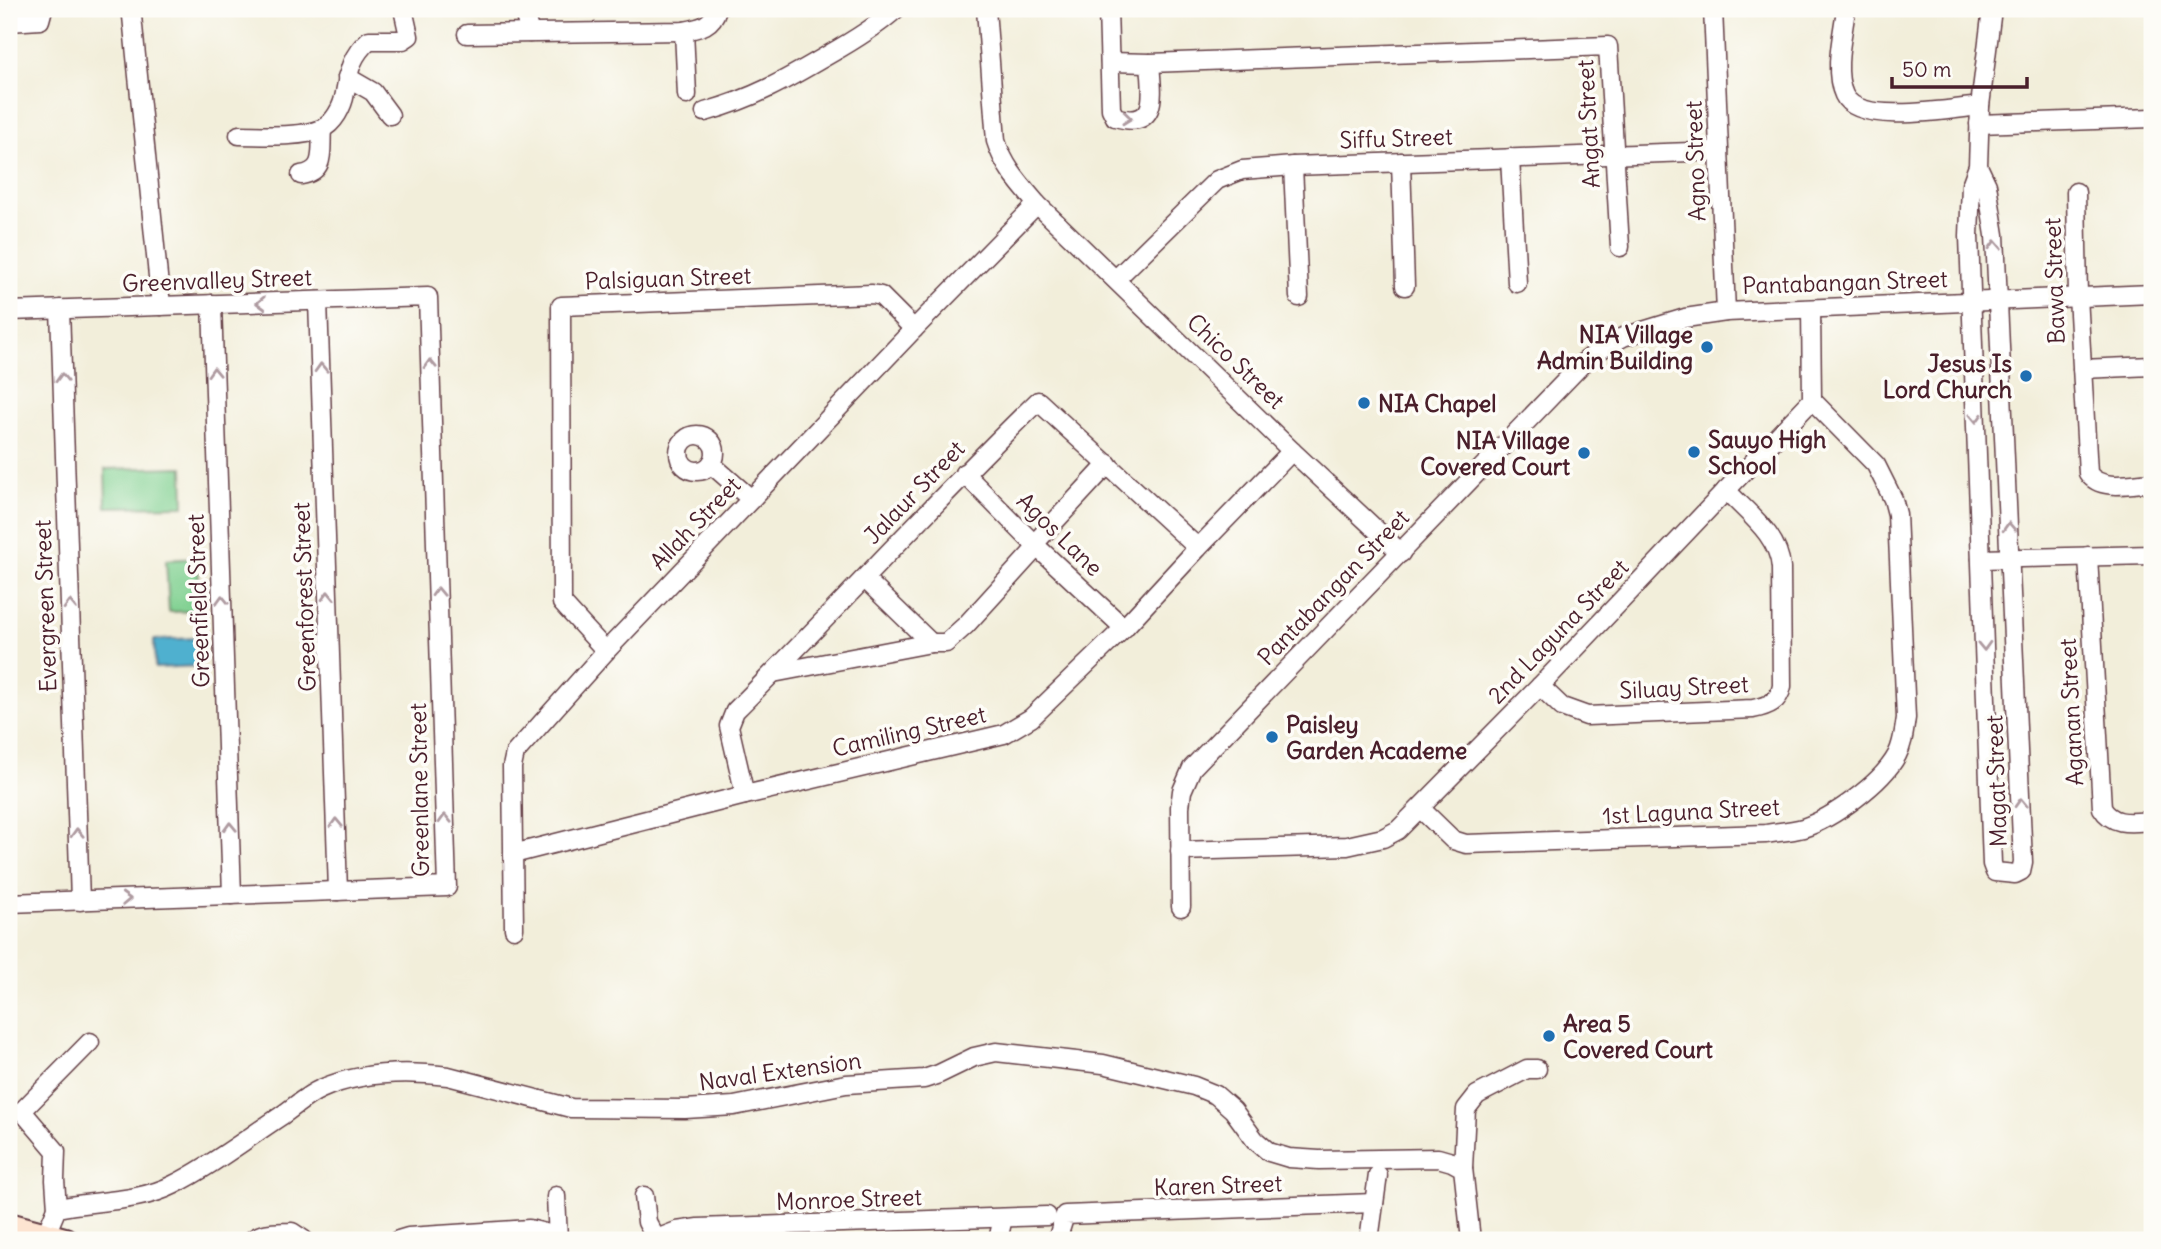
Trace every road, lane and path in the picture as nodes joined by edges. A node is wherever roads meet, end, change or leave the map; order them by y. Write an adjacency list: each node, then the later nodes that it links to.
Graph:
1 (43, 9): 12 (street)
2 (403, 9): 18 (street)
3 (523, 9): 14 (street)
4 (717, 9): 13 (street)
5 (896, 9): 20 (street)
6 (986, 9): 34 (street, Chico Street)
7 (1108, 9): 16 (street)
8 (1713, 9): 26 (street, Agno Street)
9 (1846, 9): 22 (street)
10 (1992, 9): 22 (street)
11 (132, 16): 47 (street)
12 (9, 22)
13 (684, 31): 14 (street); 19 (street)
14 (530, 33): 15 (street)
15 (467, 34)
16 (1110, 62): 17 (street, Angat Street); 17 (street, one-way to 17)
17 (1150, 63): 27 (street, Angat Street)
18 (347, 77): 21 (street); 24 (street)
19 (687, 95)
20 (705, 111)
21 (390, 115)
22 (1979, 115): 23 (street); 31 (street)
23 (2152, 118)
24 (322, 129): 25 (street); 32 (street)
25 (239, 135)
26 (1719, 151): 27 (street, Siffu Street); 51 (street, Agno Street)
27 (1613, 154): 28 (street, Siffu Street); 35 (street, Angat Street)
28 (1510, 158): 29 (street, Siffu Street); 37 (street)
29 (1401, 162): 30 (street, Siffu Street); 38 (street)
30 (1293, 166): 36 (street, Siffu Street); 42 (street)
31 (1978, 166): 43 (street, Magat Street, one-way to 31); 45 (street, Magat Street)
32 (301, 175)
33 (2076, 192): 40 (street, Bawa Street)
34 (1037, 204): 36 (street, Chico Street); 52 (street, Allah Street)
35 (1620, 247)
36 (1116, 278): 56 (street, Chico Street)
37 (1517, 283)
38 (1405, 286)
39 (2152, 293): 40 (street, Pantabangan Street)
40 (2078, 296): 43 (street, Pantabangan Street); 54 (street, Bawa Street)
41 (428, 297): 44 (street, Greenvalley Street); 81 (street, Greenlane Street, one-way to 41)
42 (1298, 297)
43 (1997, 300): 45 (street, Pantabangan Street); 69 (street, Magat Street, one-way to 43)
44 (318, 301): 46 (street, Greenvalley Street, one-way to 46); 81 (street, Greenforest Street, one-way to 44)
45 (1971, 301): 49 (street, Pantabangan Street); 68 (street, Magat Street, one-way to 68)
46 (212, 304): 47 (street, Greenvalley Street); 82 (street, Greenfield Street, one-way to 46)
47 (161, 306): 48 (street, Greenvalley Street)
48 (60, 309): 50 (street, Greenvalley Street); 83 (street, Evergreen Street, one-way to 48)
49 (1811, 309): 51 (street, Pantabangan Street); 55 (street)
50 (9, 311)
51 (1726, 312): 65 (street, Pantabangan Street)
52 (914, 329): 62 (street, Allah Street); 73 (street, Palsiguan Street)
53 (2152, 366): 54 (street, Bawa Street)
54 (2082, 369): 60 (street, Bawa Street)
55 (1812, 400): 61 (street, 2nd Laguna Street); 77 (street, 1st Laguna Street)
56 (1292, 451): 64 (street, Camiling Street); 65 (street, Chico Street)
57 (711, 464): 62 (street)
58 (1108, 464): 59 (street, Jalaur Street); 63 (street); 64 (street, Jalaur Street)
59 (964, 474): 63 (street, Agos Lane); 70 (street, Jalaur Street)
60 (2152, 482)
61 (1726, 490): 75 (street, 2nd Laguna Street); 75 (street, Siluay Street)
62 (751, 499): 73 (street, Allah Street)
63 (1035, 546): 71 (street, Agos Lane); 72 (street)
64 (1198, 548): 71 (street, Camiling Street)
65 (1401, 552): 79 (street, Pantabangan Street)
66 (2152, 555): 67 (street)
67 (2088, 556): 69 (street); 78 (street, Aganan Street)
68 (1981, 559): 69 (street); 69 (street, Magat Street, one-way to 69)
69 (2011, 559)
70 (865, 579): 72 (street); 74 (street, Jalaur Street)
71 (1124, 628): 76 (street, Camiling Street)
72 (931, 643): 74 (street)
73 (606, 651): 80 (street, Allah Street)
74 (773, 673): 76 (street, Jalaur Street)
75 (1540, 686): 77 (street, 2nd Laguna Street)
76 (745, 795): 80 (street, Camiling Street)
77 (1421, 809): 79 (street, 2nd Laguna Street)
78 (2152, 821)
79 (1180, 851): 85 (street, Pantabangan Street)
80 (513, 854): 86 (street, Allah Street)
81 (338, 891): 82 (street, Greenlane Street)
82 (232, 895): 83 (street, Greenlane Street, one-way to 82)
83 (80, 901): 84 (street, Greenlane Street)
84 (9, 903)
85 (1181, 907)
86 (514, 929)
87 (90, 1042): 94 (street)
88 (1537, 1069): 89 (street)
89 (1463, 1168): 94 (street, Naval Extension); 108 (street)
90 (1378, 1175): 93 (street)
91 (556, 1196): 103 (street)
92 (644, 1196): 104 (street)
93 (1374, 1203): 95 (street, Karen Street); 107 (street)
94 (57, 1208): 99 (street)
95 (1056, 1216): 96 (street, Monroe Street); 106 (street)
96 (1003, 1218): 98 (street, Monroe Street); 105 (street)
97 (9, 1225): 99 (main road)
98 (847, 1232): 104 (street, Monroe Street)
99 (55, 1237)
100 (252, 1240): 101 (street)
101 (304, 1240)
102 (398, 1240): 103 (street)
103 (558, 1240)
104 (655, 1240)
105 (998, 1240)
106 (1056, 1240)
107 (1369, 1240)
108 (1471, 1240)

